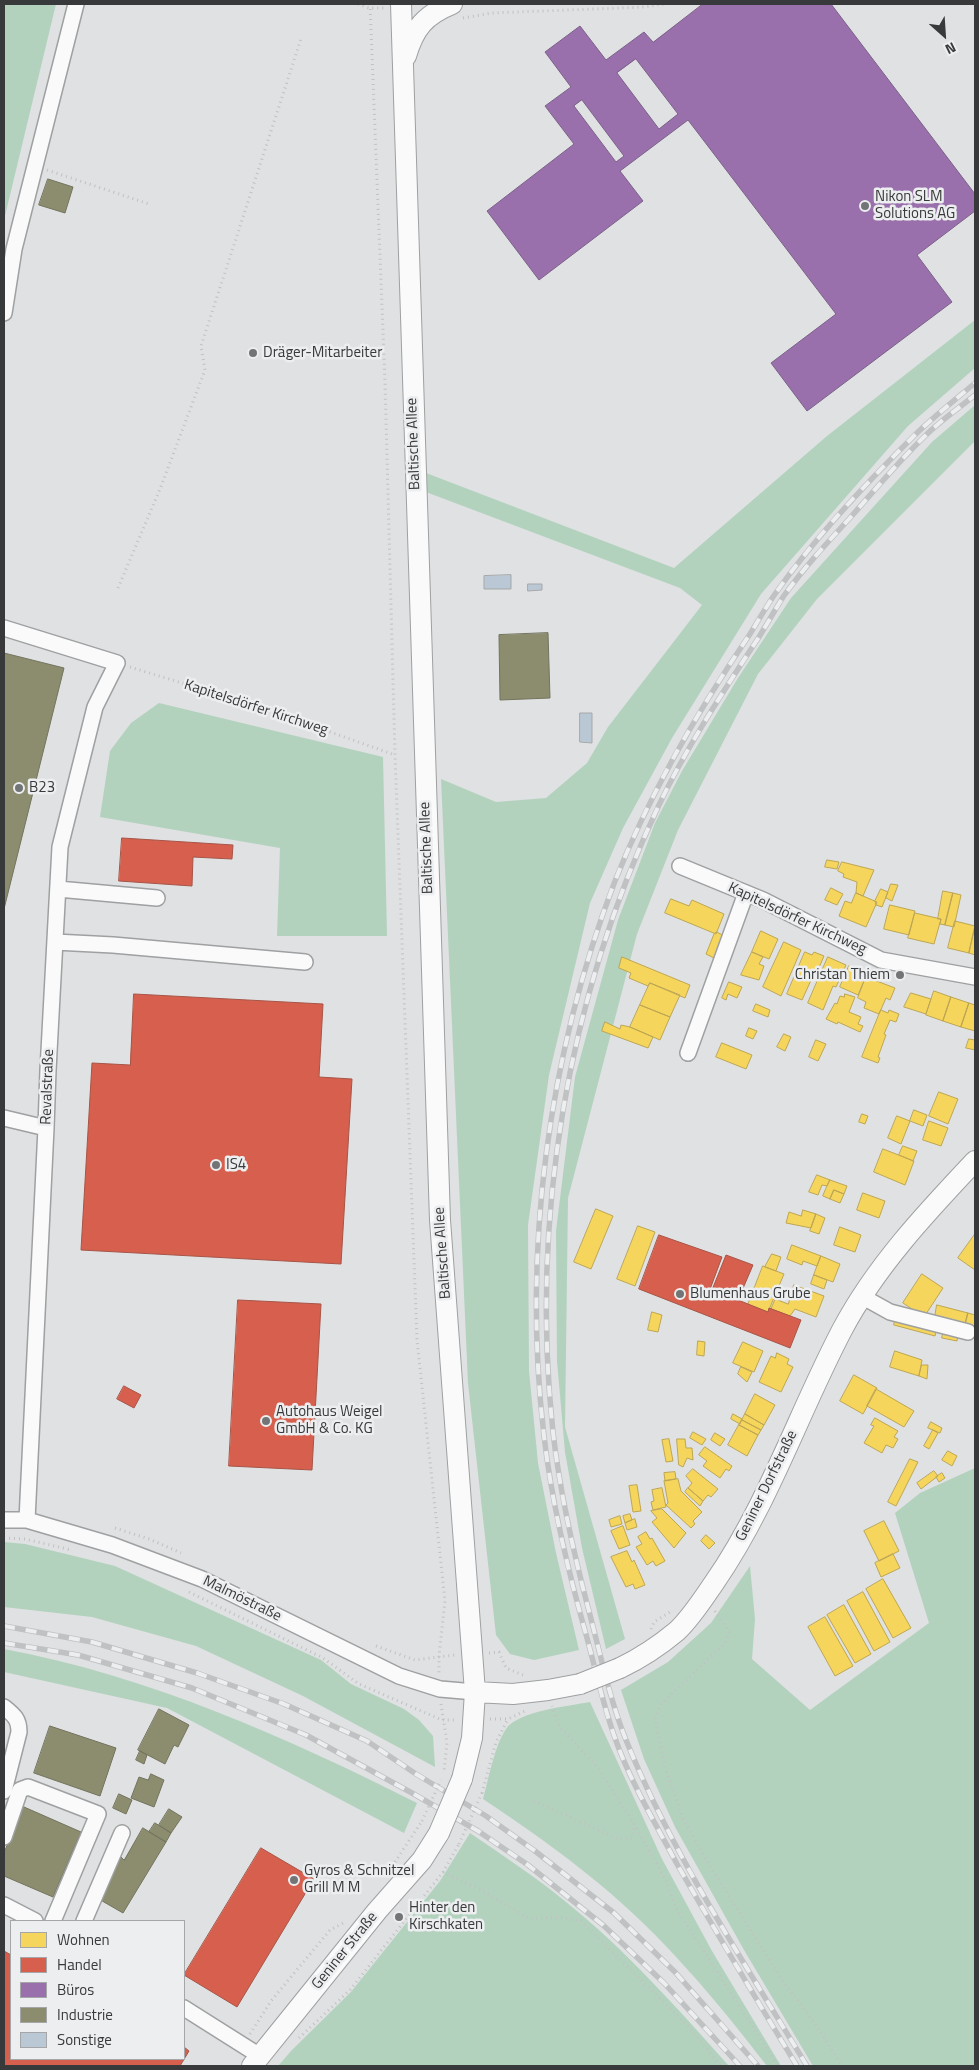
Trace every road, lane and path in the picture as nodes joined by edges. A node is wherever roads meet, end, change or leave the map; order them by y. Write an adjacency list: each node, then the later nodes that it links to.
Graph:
1 (76, 4): 9 (street)
2 (358, 4): 5 (path)
3 (401, 4): 8 (main road, Baltische Allee)
4 (665, 4): 6 (path)
5 (370, 6): 16 (path)
6 (454, 12): 8 (main road)
7 (302, 39): 13 (path)
8 (403, 70): 38 (main road, Baltische Allee)
9 (35, 166): 10 (path); 11 (street)
10 (149, 204)
11 (9, 247): 12 (street)
12 (4, 313)
13 (118, 588)
14 (4, 628): 15 (street)
15 (117, 663): 16 (path, Kapitelsdörfer Kirchweg); 18 (street, Revalstraße)
16 (395, 755): 38 (path)
17 (680, 866): 19 (street, Kapitelsdörfer Kirchweg)
18 (58, 889): 20 (street); 21 (street, Revalstraße)
19 (746, 894): 23 (street, Kapitelsdörfer Kirchweg); 24 (street)
20 (157, 898)
21 (55, 942): 22 (street); 26 (street, Revalstraße)
22 (305, 962)
23 (975, 977)
24 (688, 1053)
25 (4, 1118): 26 (street)
26 (46, 1128): 31 (street, Revalstraße)
27 (975, 1161): 28 (main road, Geniner Dorfstraße)
28 (863, 1298): 29 (street); 40 (main road, Geniner Dorfstraße, bridge)
29 (968, 1332)
30 (4, 1520): 31 (street, Malmöstraße)
31 (27, 1520): 41 (street, Malmöstraße)
32 (4, 1538): 33 (path)
33 (71, 1550)
34 (184, 1590): 44 (path)
35 (674, 1609): 37 (path)
36 (715, 1610): 62 (path)
37 (649, 1632)
38 (472, 1654): 39 (path); 41 (main road, Baltische Allee)
39 (532, 1674)
40 (548, 1690): 41 (main road, Geniner Dorfstraße); 47 (path)
41 (475, 1692): 44 (main road, Geniner Straße)
42 (4, 1706): 45 (street)
43 (508, 1719): 51 (path, bridge)
44 (453, 1776): 50 (path, bridge); 59 (main road, Geniner Straße, bridge)
45 (4, 1791)
46 (534, 1801): 47 (path)
47 (634, 1824): 61 (path)
48 (122, 1833): 56 (street)
49 (4, 1837): 55 (street)
50 (395, 1863)
51 (443, 1872): 58 (path); 60 (path)
52 (4, 1905): 54 (street)
53 (352, 1918): 59 (path)
54 (33, 1920)
55 (53, 1920)
56 (84, 1920)
57 (185, 2009): 59 (street)
58 (293, 2044)
59 (252, 2056)
60 (721, 2066)
61 (778, 2066)
62 (842, 2066)

